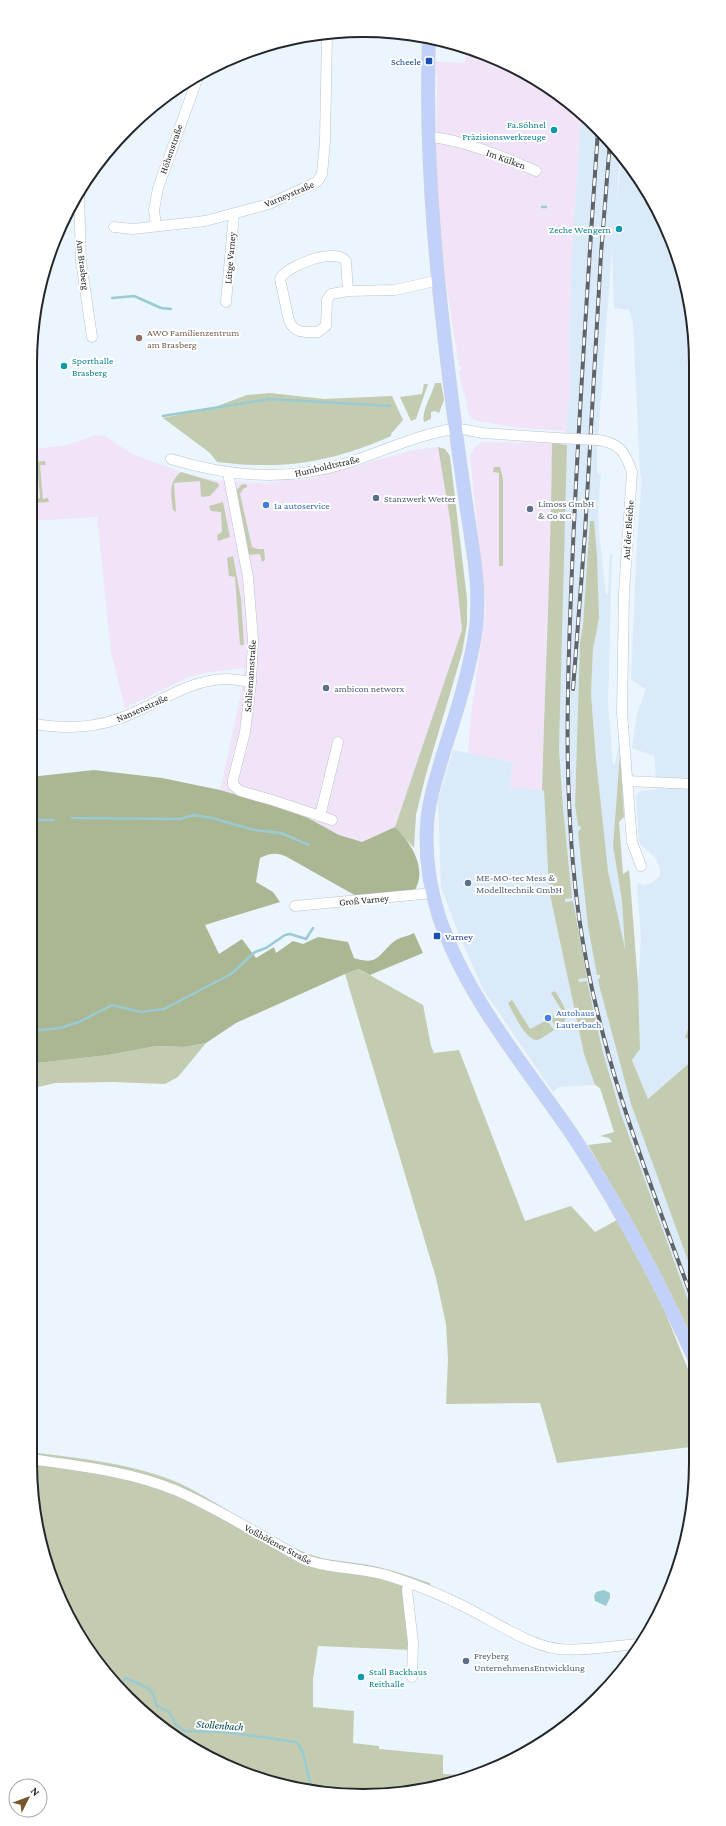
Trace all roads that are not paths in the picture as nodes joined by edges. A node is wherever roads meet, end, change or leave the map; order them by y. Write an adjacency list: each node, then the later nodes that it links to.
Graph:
1 (327, 39): 7 (street, Varneystraße)
2 (429, 43): 4 (main road)
3 (194, 84): 8 (street, Höhenstraße)
4 (428, 137): 5 (street, Im Külken); 10 (main road)
5 (536, 171)
6 (79, 205): 13 (street, Am Brasberg)
7 (234, 214): 8 (street, Varneystraße); 12 (street, Lütge Varney)
8 (156, 226): 9 (street, Varneystraße)
9 (114, 227)
10 (439, 280): 11 (street); 14 (main road)
11 (348, 291): 11 (street)
12 (226, 302)
13 (92, 337)
14 (456, 429): 16 (street, Humboldtstraße); 20 (street, Auf der Bleiche, bridge); 25 (main road)
15 (171, 459): 16 (street, Humboldtstraße)
16 (228, 473): 17 (street, Schliemannstraße)
17 (251, 682): 18 (street, Nansenstraße); 22 (street, Schliemannstraße)
18 (37, 724)
19 (338, 742): 22 (street)
20 (627, 781): 21 (street); 24 (street, Auf der Bleiche)
21 (689, 784)
22 (320, 816): 23 (street, Schliemannstraße)
23 (332, 820)
24 (641, 866)
25 (433, 894): 26 (street, Groß Varney); 27 (main road)
26 (295, 906)
27 (689, 1347)
28 (37, 1460): 29 (street, Voßhöfener Straße)
29 (409, 1583): 30 (street, Voßhöfener Straße); 31 (street)
30 (633, 1645)
31 (412, 1677)

